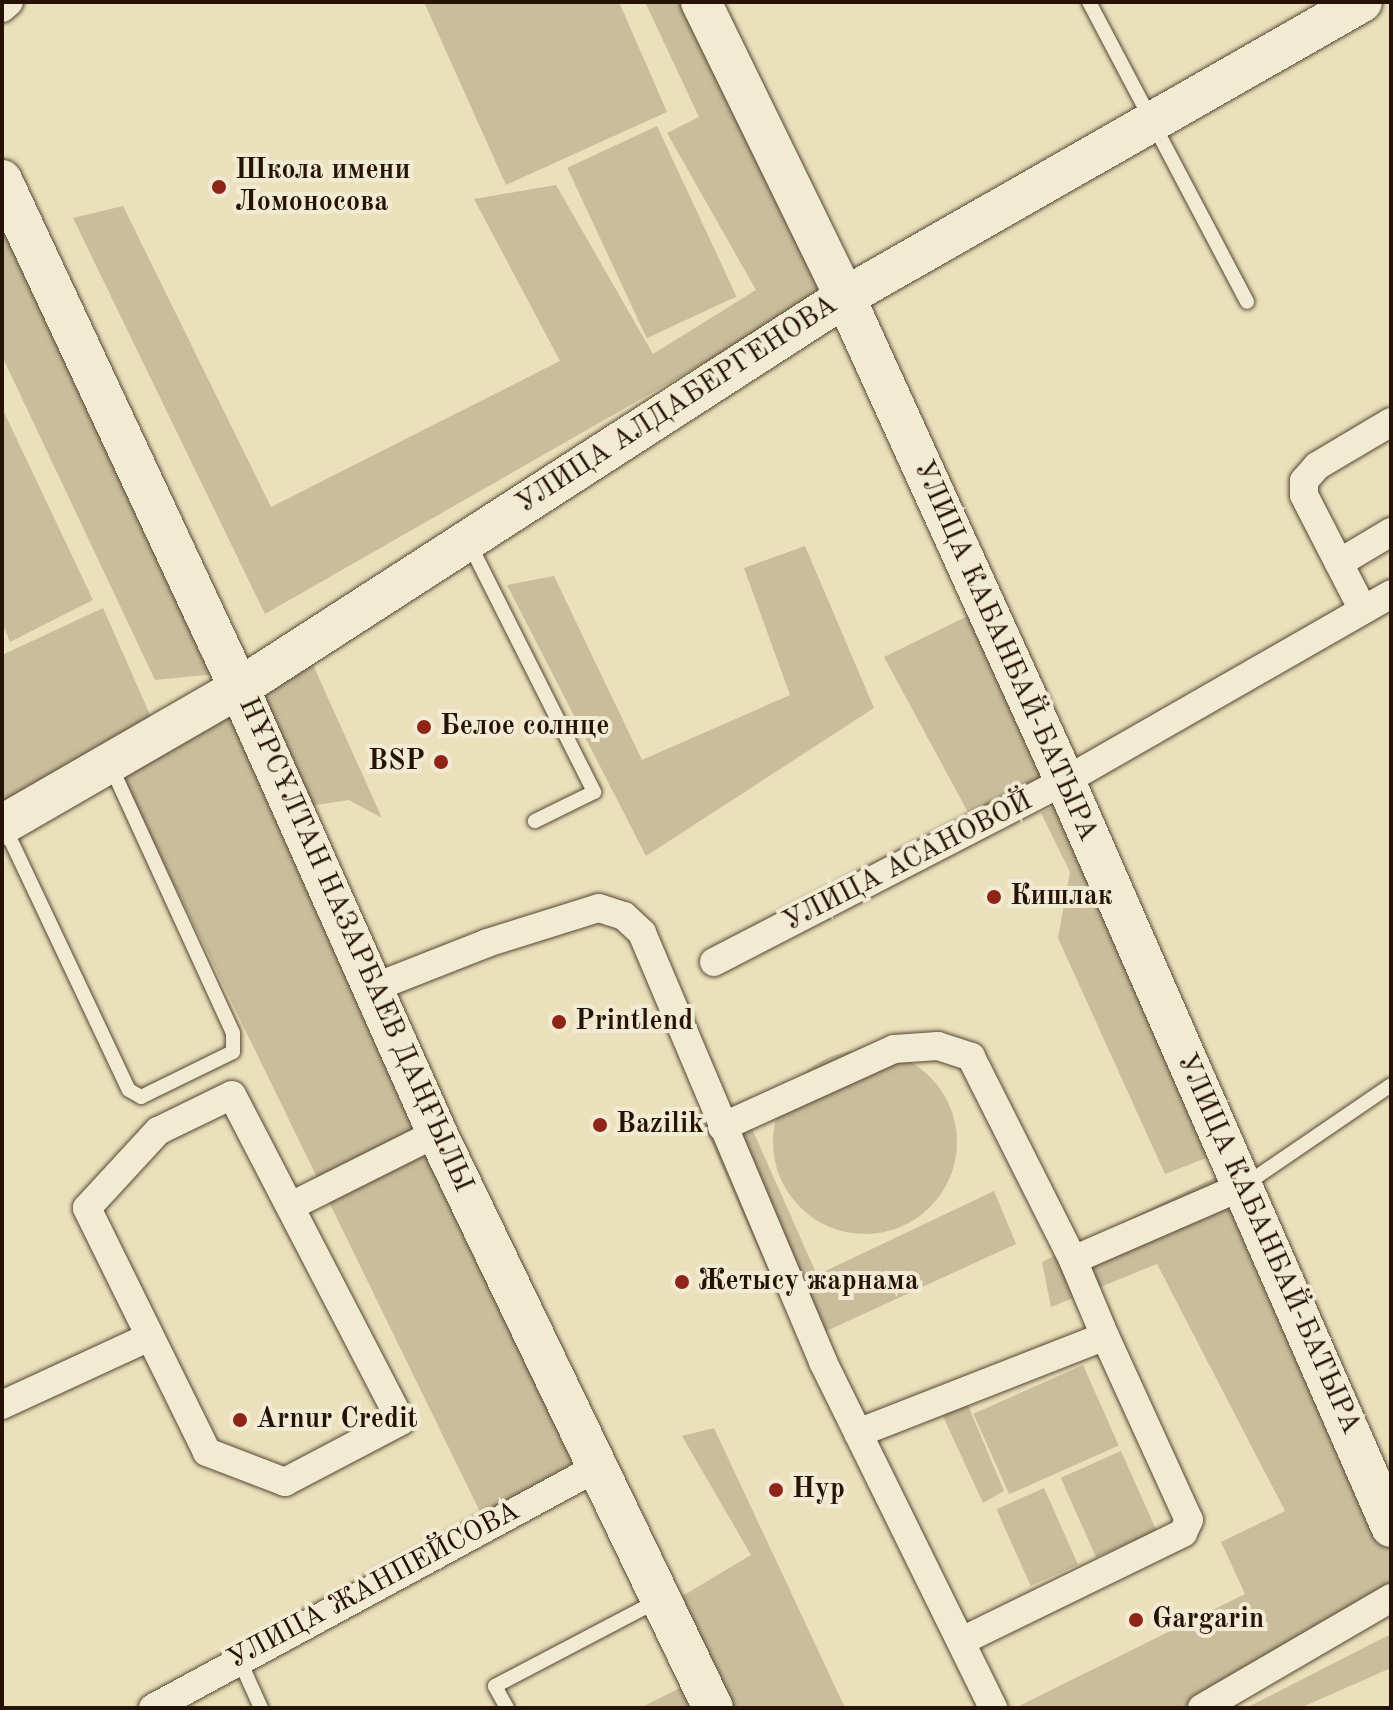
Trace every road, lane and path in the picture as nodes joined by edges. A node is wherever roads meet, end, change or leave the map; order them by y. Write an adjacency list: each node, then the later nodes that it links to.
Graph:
1 (9, 2): 5 (street)
2 (701, 2): 8 (main road, УЛИЦА КАБАНБАЙ-БАТЫРА)
3 (1089, 2): 6 (lane)
4 (1362, 2): 6 (main road, УЛИЦА АЛДАБЕРГЕНОВА)
5 (2, 8)
6 (1151, 127): 8 (main road, УЛИЦА АЛДАБЕРГЕНОВА); 9 (lane)
7 (2, 180): 16 (main road, НҰРСҰЛТАН НАЗАРБАЕВ ДАҢҒЫЛЫ)
8 (845, 297): 12 (main road, УЛИЦА АЛДАБЕРГЕНОВА); 18 (main road, УЛИЦА КАБАНБАЙ-БАТЫРА)
9 (1247, 302)
10 (1391, 422): 13 (street)
11 (1391, 532): 13 (street)
12 (468, 541): 16 (main road, УЛИЦА АЛДАБЕРГЕНОВА); 19 (lane)
13 (1339, 563): 15 (street)
14 (1391, 594): 15 (street, УЛИЦА АСАНОВОЙ)
15 (1363, 610): 18 (street, УЛИЦА АСАНОВОЙ)
16 (239, 688): 17 (main road, УЛИЦА АЛДАБЕРГЕНОВА); 22 (main road, НҰРСҰЛТАН НАЗАРБАЕВ ДАҢҒЫЛЫ)
17 (109, 763): 20 (main road, УЛИЦА АЛДАБЕРГЕНОВА); 20 (lane)
18 (1065, 781): 21 (street, УЛИЦА АСАНОВОЙ); 26 (main road, УЛИЦА КАБАНБАЙ-БАТЫРА)
19 (535, 821)
20 (3, 824)
21 (714, 962)
22 (373, 988): 24 (street); 25 (main road, НҰРСҰЛТАН НАЗАРБАЕВ ДАҢҒЫЛЫ)
23 (1391, 1085): 26 (lane)
24 (722, 1127): 28 (street); 32 (street)
25 (437, 1133): 27 (street); 33 (main road, НҰРСҰЛТАН НАЗАРБАЕВ ДАҢҒЫЛЫ)
26 (1243, 1186): 28 (street); 34 (main road, УЛИЦА КАБАНБАЙ-БАТЫРА)
27 (291, 1206): 30 (street); 30 (street)
28 (1073, 1260): 29 (street)
29 (1105, 1336): 32 (street); 37 (street)
30 (149, 1337): 31 (street)
31 (2, 1405)
32 (858, 1433): 37 (street)
33 (598, 1467): 36 (main road, НҰРСҰЛТАН НАЗАРБАЕВ ДАҢҒЫЛЫ); 38 (street, УЛИЦА ЖАНПЕЙСОВА)
34 (1391, 1527)
35 (1391, 1598): 44 (street)
36 (661, 1599): 41 (lane); 42 (main road, НҰРСҰЛТАН НАЗАРБАЕВ ДАҢҒЫЛЫ)
37 (962, 1641): 43 (street)
38 (239, 1658): 39 (street, УЛИЦА ЖАНПЕЙСОВА); 40 (lane)
39 (153, 1708)
40 (261, 1708)
41 (507, 1708)
42 (713, 1708)
43 (993, 1708)
44 (1202, 1708)

